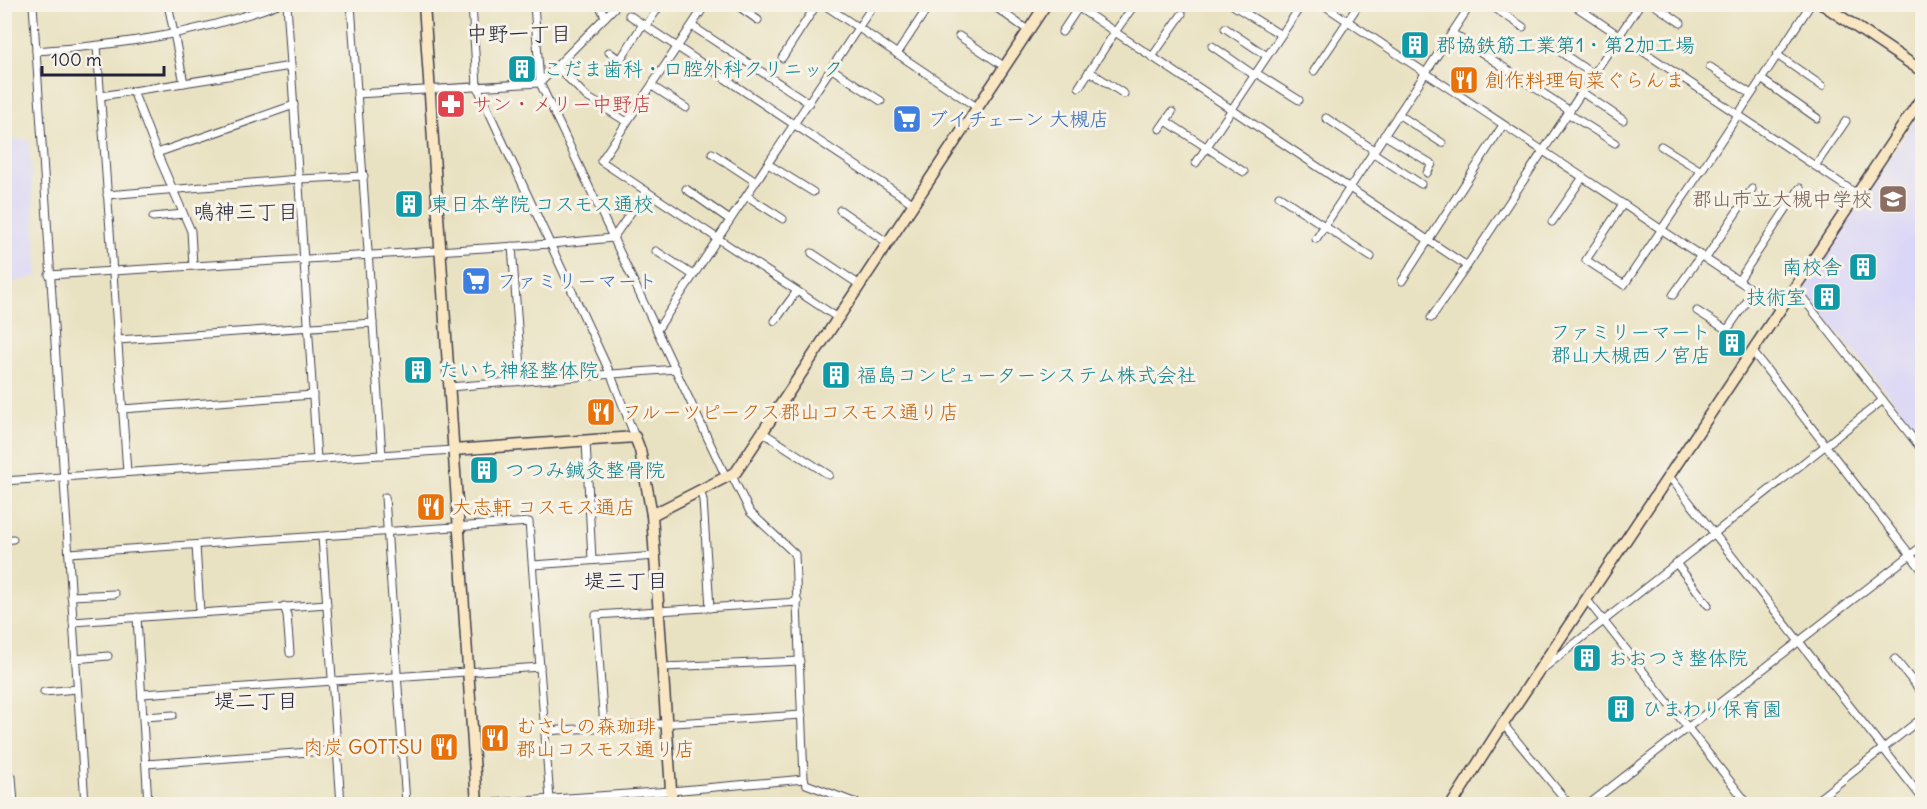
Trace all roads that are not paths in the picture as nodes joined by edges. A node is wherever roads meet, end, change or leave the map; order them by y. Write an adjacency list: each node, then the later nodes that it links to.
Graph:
1 (33, 4): 56 (street)
2 (168, 4): 48 (street)
3 (278, 4): 48 (street)
4 (287, 4): 63 (street)
5 (351, 4): 84 (street)
6 (424, 4): 81 (street)
7 (472, 4): 77 (street)
8 (534, 4): 76 (street)
9 (599, 4): 35 (street)
10 (618, 4): 35 (street)
11 (661, 4): 39 (street)
12 (706, 4): 40 (street)
13 (735, 4): 36 (street)
14 (817, 4): 62 (street)
15 (823, 4): 42 (street)
16 (874, 4): 42 (street)
17 (991, 4): 44 (street)
18 (1046, 4): 44 (street)
19 (1135, 4): 46 (street)
20 (1302, 4): 49 (street)
21 (1322, 4): 37 (street)
22 (1359, 4): 37 (street)
23 (1471, 4): 47 (street)
24 (1489, 4): 41 (street)
25 (1572, 4): 51 (street)
26 (1640, 4): 51 (street)
27 (1653, 4): 38 (street)
28 (1811, 4): 60 (street)
29 (1822, 4): 69 (street)
30 (1076, 6): 45 (street); 46 (street)
31 (1234, 6): 49 (street)
32 (928, 7): 58 (street)
33 (1182, 14): 61 (street)
34 (629, 15): 39 (street)
35 (605, 17): 64 (street)
36 (758, 20)
37 (1348, 21): 70 (street); 71 (street)
38 (1681, 23)
39 (645, 25): 55 (street); 57 (street)
40 (692, 26): 55 (street); 91 (street)
41 (1523, 27)
42 (858, 28): 58 (street); 67 (street)
43 (1225, 28): 59 (street)
44 (1029, 31): 65 (street)
45 (1062, 32)
46 (1115, 32): 61 (street); 68 (street)
47 (1452, 33): 71 (street); 97 (street)
48 (175, 35): 52 (street); 75 (street)
49 (1281, 35): 59 (street)
50 (958, 36): 65 (street)
51 (1620, 36): 73 (street); 99 (street)
52 (97, 46): 56 (street); 87 (street)
53 (1212, 46): 72 (street)
54 (1552, 46): 73 (street)
55 (679, 47): 78 (street); 107 (street)
56 (36, 51): 167 (street)
57 (609, 52)
58 (897, 54): 94 (street)
59 (1267, 56): 72 (street)
60 (1777, 56): 74 (street); 79 (street)
61 (1152, 57): 95 (street)
62 (782, 58)
63 (291, 66): 75 (street); 92 (street)
64 (556, 66): 76 (street); 105 (street)
65 (1005, 67): 94 (street)
66 (1710, 67): 86 (street)
67 (832, 69): 90 (street); 91 (street)
68 (1089, 71): 80 (street); 85 (street)
69 (1923, 71)
70 (1314, 72)
71 (1425, 73): 98 (street); 106 (street)
72 (1255, 74): 89 (street); 95 (street)
73 (1594, 75): 83 (street)
74 (1761, 79): 86 (street); 100 (street)
75 (184, 83): 82 (street)
76 (540, 83): 77 (street); 150 (street)
77 (477, 86): 81 (street); 155 (street)
78 (652, 86): 93 (street); 105 (street)
79 (1822, 86)
80 (1079, 87)
81 (429, 90): 84 (street); 157 (street)
82 (133, 91): 87 (street); 116 (street)
83 (1582, 93): 97 (street); 102 (street)
84 (357, 94): 124 (street)
85 (1124, 94)
86 (1751, 94): 99 (street)
87 (102, 96): 137 (street)
88 (1923, 97): 136 (street)
89 (1299, 100)
90 (881, 101)
91 (809, 103): 107 (street)
92 (294, 105): 116 (street); 126 (street)
93 (686, 108)
94 (978, 108): 140 (street)
95 (1231, 110): 113 (street); 129 (street)
96 (1172, 112): 103 (street)
97 (1570, 113): 111 (street); 115 (street)
98 (1398, 114): 109 (street); 110 (street)
99 (1738, 115): 120 (street); 121 (street)
100 (1816, 117)
101 (1326, 118): 114 (street)
102 (1623, 120)
103 (1166, 121): 108 (street); 113 (street)
104 (1846, 121): 120 (street)
105 (627, 122): 134 (street)
106 (1503, 125): 115 (street); 153 (street)
107 (794, 126): 119 (street); 140 (street)
108 (1160, 129)
109 (1384, 135): 114 (street); 123 (street)
110 (1442, 143)
111 (1615, 143)
112 (1661, 146): 121 (street)
113 (1206, 148): 118 (street); 122 (street)
114 (1373, 151): 128 (street); 129 (street)
115 (1544, 152): 125 (street); 165 (street)
116 (157, 153): 131 (street)
117 (712, 153): 127 (street)
118 (1196, 163)
119 (768, 164): 127 (street); 135 (street)
120 (1815, 166): 136 (street)
121 (1701, 171): 149 (street)
122 (1244, 172)
123 (1427, 172)
124 (364, 177): 126 (street); 160 (street)
125 (1583, 177): 141 (street); 147 (street)
126 (300, 178): 131 (street); 163 (street)
127 (756, 182): 138 (street)
128 (1421, 184)
129 (1349, 188): 148 (street); 153 (street)
130 (1800, 188): 169 (street)
131 (172, 189): 137 (street); 143 (street)
132 (686, 189): 146 (street)
133 (1752, 189): 162 (street)
134 (646, 191): 150 (street); 151 (street)
135 (813, 192)
136 (1857, 194): 172 (street)
137 (107, 195): 166 (street)
138 (747, 196): 145 (street); 146 (street)
139 (1279, 196): 148 (street)
140 (914, 204): 154 (street)
141 (1623, 204): 149 (street); 149 (street)
142 (840, 210): 154 (street)
143 (183, 214): 144 (street); 164 (street)
144 (153, 217)
145 (783, 219)
146 (730, 220): 151 (street)
147 (1552, 222)
148 (1324, 226): 152 (street); 161 (street)
149 (1662, 229): 162 (street)
150 (613, 238): 155 (street); 183 (street)
151 (718, 238): 168 (street); 173 (street)
152 (1316, 239)
153 (1428, 240): 165 (street); 170 (street)
154 (888, 243): 171 (street)
155 (552, 244): 156 (street); 187 (street)
156 (512, 246): 157 (street); 188 (street)
157 (441, 251): 160 (street); 189 (street)
158 (656, 251): 168 (street)
159 (812, 253): 171 (street)
160 (368, 255): 163 (street); 181 (street)
161 (1371, 257)
162 (1704, 257): 169 (street); 175 (street)
163 (304, 260): 164 (street); 182 (street)
164 (193, 266): 166 (street)
165 (1467, 266): 179 (street)
166 (113, 271): 167 (street); 184 (street)
167 (50, 275): 204 (street)
168 (693, 275): 183 (street)
169 (1739, 280): 174 (street)
170 (1401, 281)
171 (860, 285): 178 (street)
172 (1795, 288): 176 (street); 191 (street)
173 (797, 291): 178 (street); 180 (street)
174 (1754, 291): 176 (street); 177 (street)
175 (1673, 296)
176 (1781, 309): 185 (street)
177 (1697, 311)
178 (838, 318): 193 (street)
179 (1431, 318)
180 (775, 321)
181 (373, 322): 182 (street); 199 (street)
182 (309, 327): 184 (street); 190 (street)
183 (657, 330): 186 (street)
184 (117, 340): 192 (street)
185 (1753, 352): 196 (street); 205 (street)
186 (676, 369): 187 (street); 202 (street)
187 (611, 375): 188 (street); 194 (street)
188 (522, 382): 189 (street)
189 (449, 387): 197 (street)
190 (313, 395): 192 (street); 200 (street)
191 (1883, 400): 196 (street); 198 (street)
192 (122, 409): 201 (street)
193 (762, 432): 202 (street); 203 (street)
194 (635, 437): 195 (street); 209 (street)
195 (586, 441): 197 (street); 219 (street)
196 (1825, 446): 212 (street); 217 (street)
197 (453, 450): 199 (street); 210 (street)
198 (1923, 450)
199 (382, 455): 200 (street)
200 (316, 459): 201 (street)
201 (127, 472): 204 (street)
202 (728, 475): 207 (street); 226 (street)
203 (829, 475)
204 (63, 476): 206 (street); 216 (street)
205 (1669, 476): 212 (street); 225 (street)
206 (4, 481)
207 (700, 490): 209 (street); 230 (street)
208 (385, 497): 211 (street)
209 (652, 514): 218 (street)
210 (458, 527): 211 (street); 221 (street); 244 (street)
211 (388, 532): 213 (street); 246 (street)
212 (1714, 534): 220 (street); 236 (street)
213 (322, 537): 214 (street); 227 (street)
214 (196, 545): 216 (street); 232 (street)
215 (1923, 546): 217 (street)
216 (69, 553): 224 (street)
217 (1911, 555): 222 (street); 236 (street)
218 (656, 556): 219 (street); 231 (street)
219 (592, 560): 221 (street)
220 (1676, 563): 228 (street); 234 (street)
221 (533, 565): 242 (street)
222 (1923, 570)
223 (115, 594): 224 (street)
224 (71, 596): 235 (street)
225 (1587, 600): 234 (street); 245 (street)
226 (798, 602): 230 (street); 241 (street)
227 (327, 604): 229 (street); 247 (street)
228 (1708, 605)
229 (284, 606): 232 (street); 237 (street)
230 (710, 608): 231 (street)
231 (660, 611): 243 (street); 258 (street)
232 (200, 612): 233 (street)
233 (137, 617): 235 (street); 251 (street)
234 (1603, 621): 245 (street); 259 (street)
235 (73, 622): 239 (street)
236 (1800, 640): 259 (street); 262 (street)
237 (290, 653)
238 (108, 656): 239 (street)
239 (75, 658): 248 (street)
240 (1895, 659): 250 (street)
241 (800, 661): 243 (street); 253 (street)
242 (540, 667): 244 (street); 260 (street)
243 (664, 667): 256 (street)
244 (469, 671): 246 (street); 275 (street)
245 (1540, 671): 257 (street)
246 (397, 676): 247 (street); 274 (street)
247 (332, 680): 251 (street); 263 (street)
248 (77, 689): 249 (street); 271 (street)
249 (44, 692)
250 (1923, 693)
251 (142, 694): 254 (street)
252 (172, 715): 254 (street)
253 (802, 715): 256 (street); 266 (street)
254 (144, 717): 264 (street)
255 (1923, 718): 262 (street)
256 (668, 723): 258 (street); 267 (street)
257 (1503, 724): 278 (street); 279 (street)
258 (604, 727): 260 (street)
259 (1688, 729): 280 (street); 281 (street)
260 (545, 732): 269 (street)
261 (4, 736): 265 (street)
262 (1883, 749): 268 (street); 282 (street)
263 (337, 750): 264 (street); 273 (street)
264 (146, 764): 272 (street)
265 (6, 776): 270 (street)
266 (804, 779): 267 (street); 277 (street)
267 (671, 791): 269 (street); 276 (street)
268 (1923, 798)
269 (550, 800): 275 (street)
270 (14, 804)
271 (85, 804)
272 (148, 804)
273 (341, 804)
274 (406, 804)
275 (477, 804)
276 (672, 804)
277 (859, 804)
278 (1452, 804)
279 (1569, 804)
280 (1589, 804)
281 (1748, 804)
282 (1812, 804)

